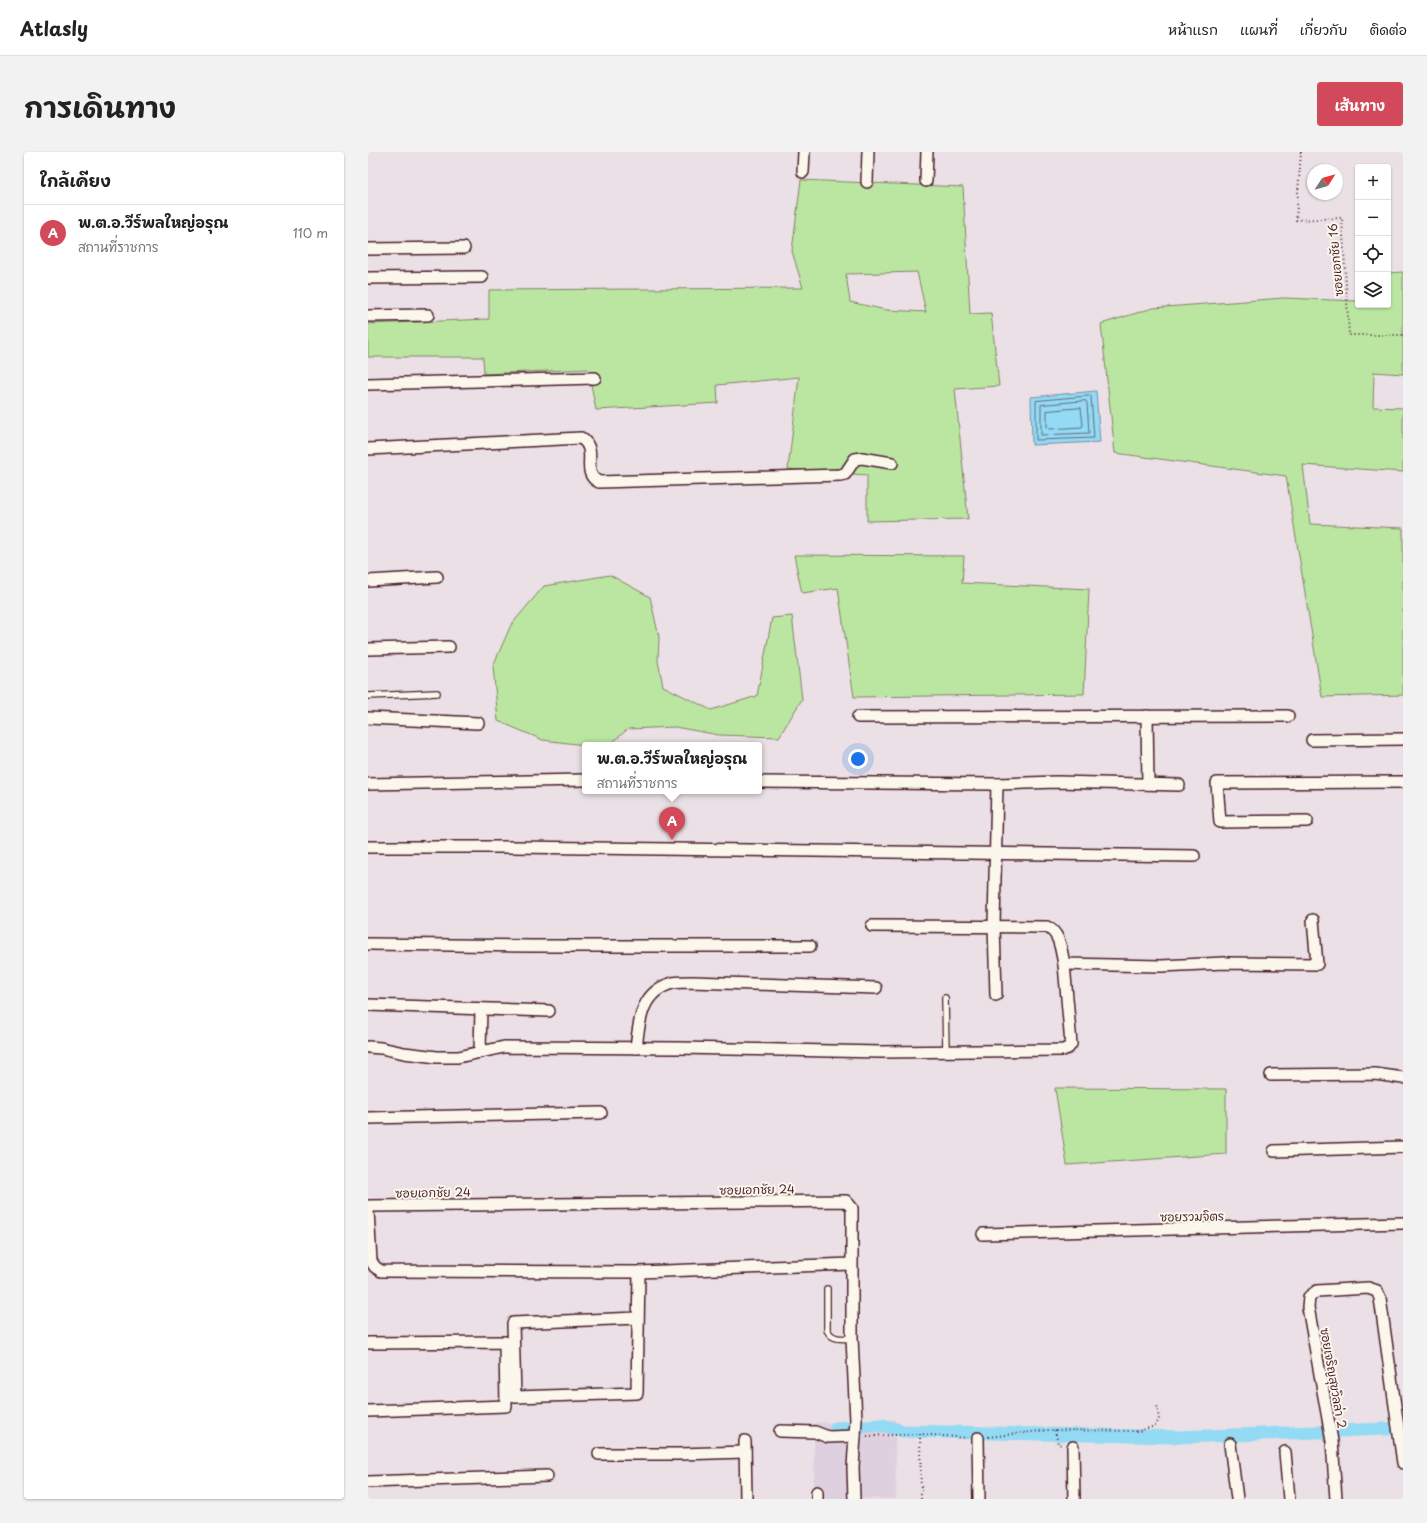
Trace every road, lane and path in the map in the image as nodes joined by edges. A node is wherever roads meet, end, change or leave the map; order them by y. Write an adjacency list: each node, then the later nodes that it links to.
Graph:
1 (804, 152): 5 (street)
2 (868, 152): 7 (street)
3 (927, 152): 6 (street)
4 (1301, 152): 14 (path, ซอยเอกชัย 16)
5 (803, 172)
6 (926, 181)
7 (867, 182)
8 (464, 248): 9 (street)
9 (368, 249)
10 (482, 277): 11 (street)
11 (368, 278)
12 (428, 315): 13 (street)
13 (368, 316)
14 (1403, 336)
15 (595, 378): 16 (street)
16 (368, 384)
17 (368, 449): 18 (street)
18 (892, 463)
19 (437, 577): 20 (street)
20 (368, 581)
21 (449, 647): 22 (street)
22 (368, 649)
23 (437, 693): 24 (lane)
24 (368, 696)
25 (1147, 716): 26 (street); 27 (street); 37 (street)
26 (1288, 716)
27 (858, 717)
28 (368, 718): 29 (street)
29 (478, 724)
30 (1403, 739): 31 (street)
31 (1312, 740)
32 (582, 780): 35 (street)
33 (762, 782): 36 (street)
34 (1403, 782): 39 (street)
35 (368, 784)
36 (997, 784): 37 (street); 41 (street)
37 (1148, 784): 38 (street)
38 (1179, 784)
39 (1307, 820)
40 (368, 847): 41 (street)
41 (995, 854): 42 (street); 45 (street)
42 (1194, 856)
43 (1313, 920): 48 (street)
44 (872, 926): 45 (street)
45 (994, 926): 48 (street); 50 (street)
46 (368, 944): 47 (street)
47 (810, 946)
48 (1064, 964): 58 (street)
49 (876, 988): 56 (street)
50 (996, 995)
51 (945, 998): 58 (lane)
52 (368, 1005): 53 (street)
53 (481, 1009): 54 (street); 57 (street)
54 (549, 1011)
55 (368, 1047): 57 (street)
56 (636, 1048): 57 (street); 58 (street)
57 (480, 1052)
58 (946, 1052)
59 (1271, 1075): 60 (street)
60 (1403, 1078)
61 (601, 1113): 62 (street)
62 (368, 1118)
63 (1403, 1147): 64 (street)
64 (1274, 1151)
65 (368, 1206): 69 (street, ซอยเอกชัย 24)
66 (368, 1210): 70 (street)
67 (1403, 1224): 68 (street, ซอยรวมจิตร)
68 (983, 1234)
69 (851, 1264): 70 (street); 73 (street, ซอยเอกชัย 24)
70 (639, 1272): 72 (street)
71 (826, 1289): 73 (lane)
72 (638, 1318): 72 (street)
73 (852, 1338): 77 (street, ซอยเอกชัย 24)
74 (368, 1342): 76 (street)
75 (1158, 1404): 78 (path)
76 (368, 1411)
77 (855, 1429): 79 (street); 80 (path); 90 (street, ซอยเอกชัย 24)
78 (1055, 1430): 81 (path); 83 (path)
79 (780, 1431)
80 (920, 1434): 81 (path); 91 (path)
81 (978, 1438): 92 (street)
82 (1230, 1444): 94 (street)
83 (1073, 1447): 93 (street)
84 (1285, 1452): 95 (street)
85 (599, 1454): 89 (street)
86 (1403, 1463): 96 (street, ซอยเจริญสุขวิลล่า 2)
87 (547, 1476): 88 (street)
88 (368, 1482)
89 (746, 1499)
90 (854, 1499)
91 (921, 1499)
92 (979, 1499)
93 (1074, 1499)
94 (1237, 1499)
95 (1289, 1499)
96 (1336, 1499)

